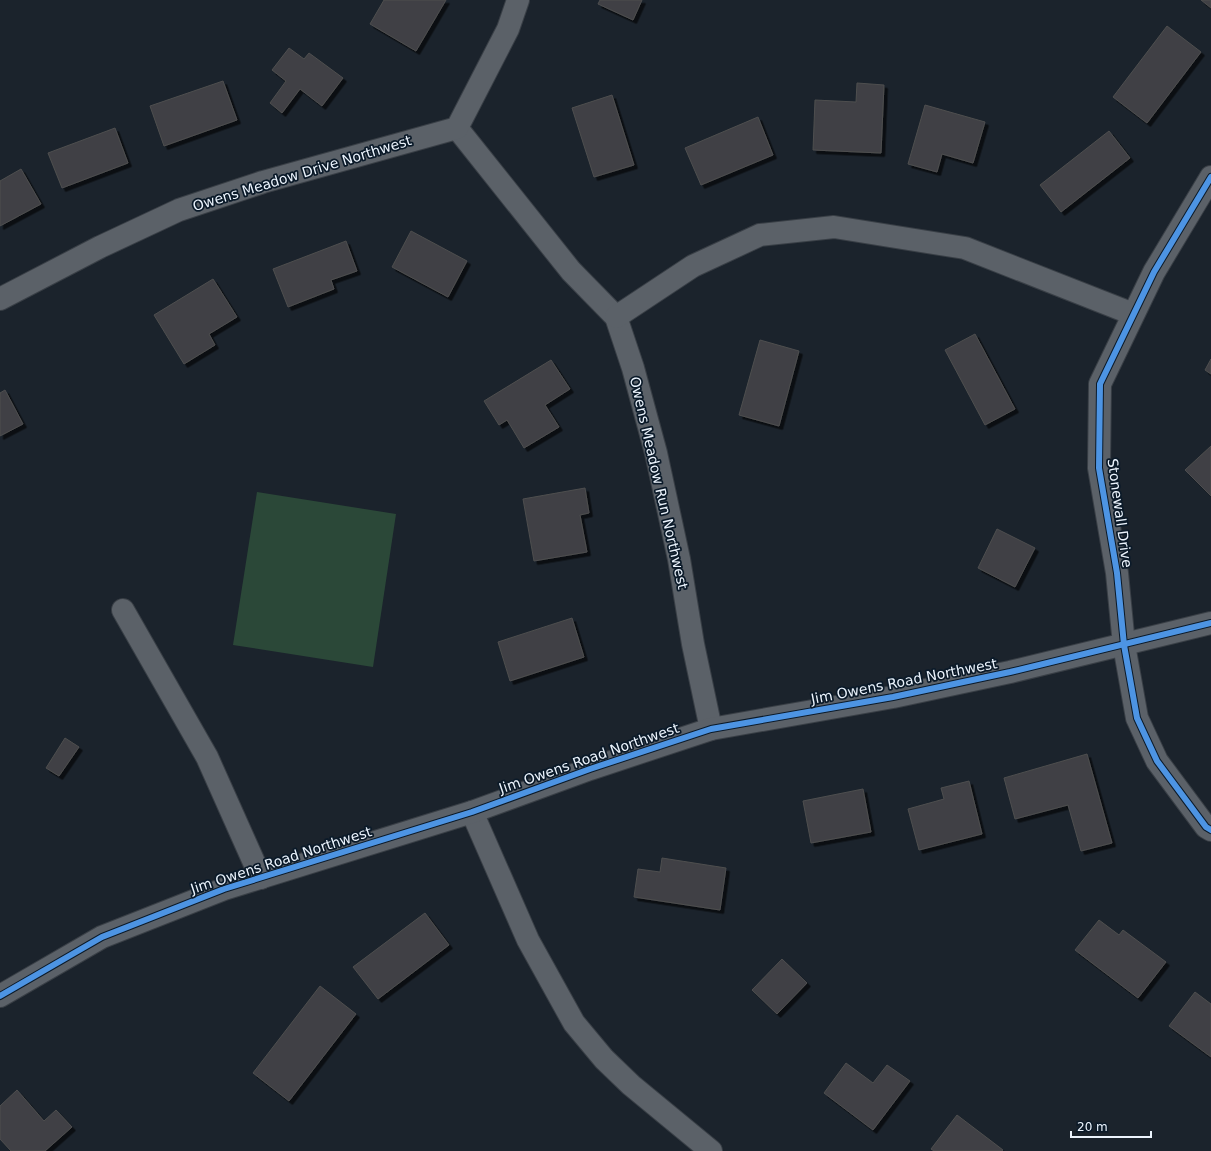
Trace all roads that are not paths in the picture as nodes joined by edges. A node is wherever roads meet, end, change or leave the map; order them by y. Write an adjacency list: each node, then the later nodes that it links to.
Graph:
1 (518, 0): 2 (street)
2 (457, 128): 4 (street, Owens Meadow Drive Northwest); 6 (street, Owens Meadow Run Northwest)
3 (1211, 177): 5 (street, Stonewall Drive)
4 (0, 299)
5 (1133, 314): 6 (street); 9 (street, Stonewall Drive)
6 (616, 317): 10 (street, Owens Meadow Run Northwest)
7 (123, 610): 13 (street)
8 (1211, 623): 9 (street, Jim Owens Road Northwest)
9 (1124, 644): 10 (street, Jim Owens Road Northwest); 12 (street, Stonewall Drive)
10 (711, 729): 11 (street, Jim Owens Road Northwest)
11 (472, 812): 13 (street, Jim Owens Road Northwest); 15 (street)
12 (1211, 830)
13 (261, 878): 14 (street, Jim Owens Road Northwest)
14 (0, 996)
15 (711, 1151)

